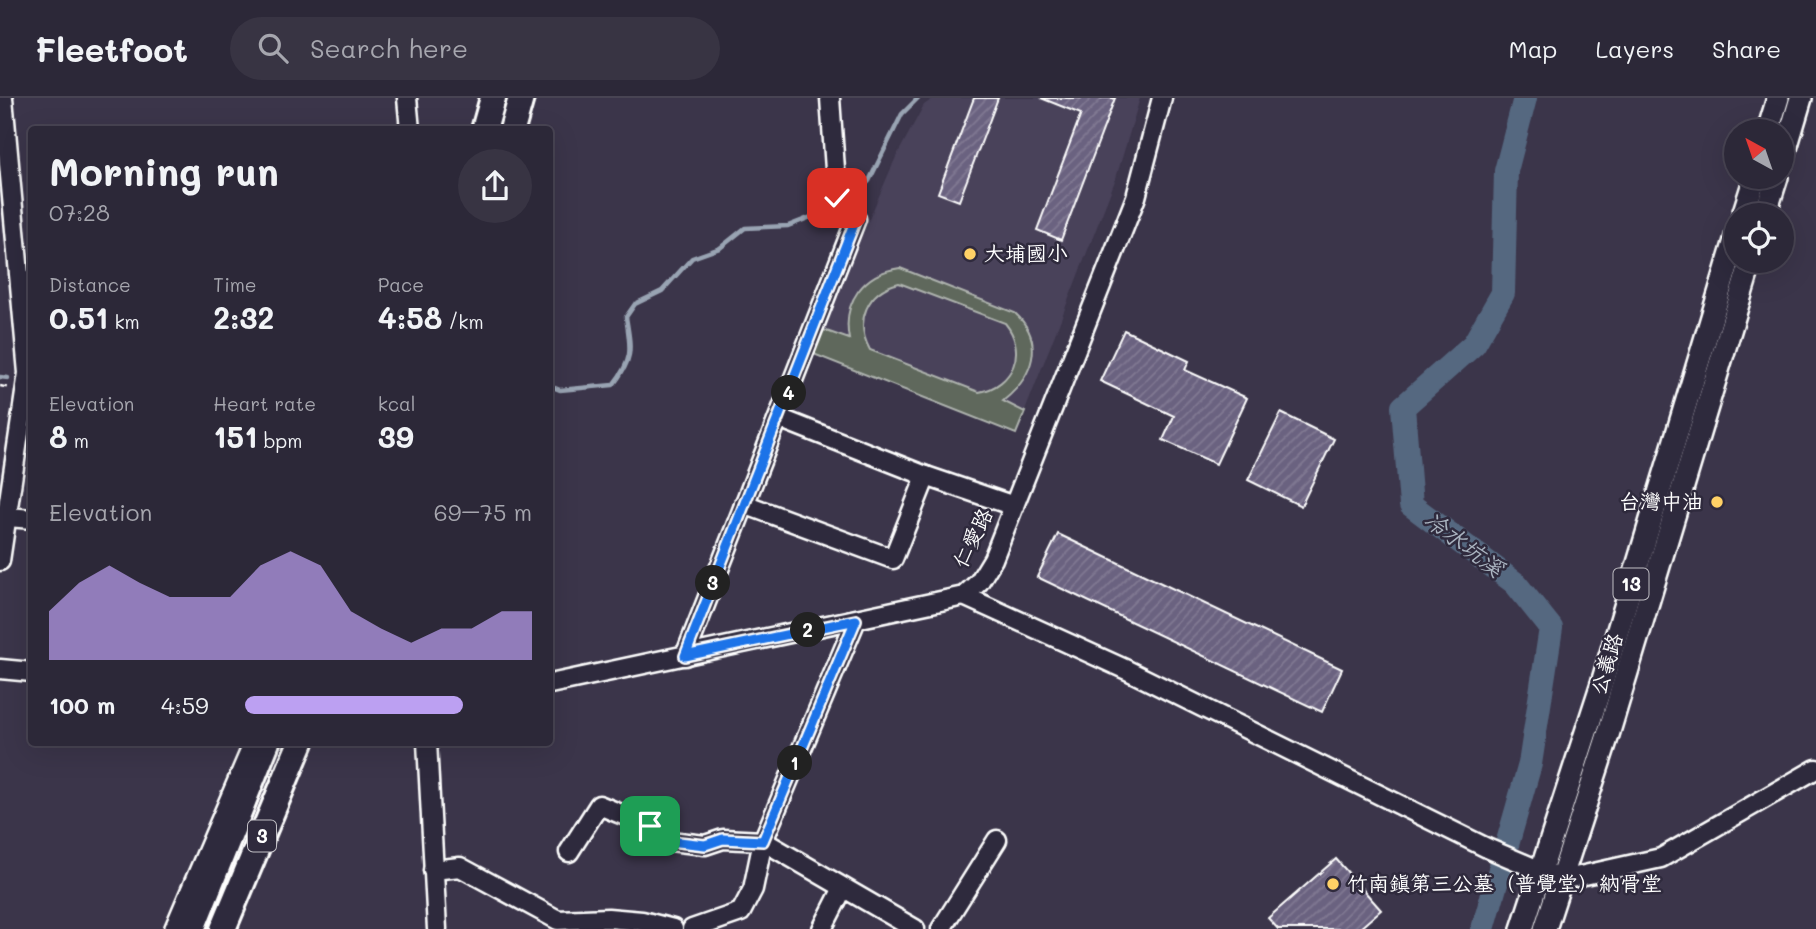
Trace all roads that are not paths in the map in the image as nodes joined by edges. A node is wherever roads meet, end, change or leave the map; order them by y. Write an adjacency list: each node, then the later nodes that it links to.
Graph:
1 (3, 98): 24 (street)
2 (407, 98): 11 (street)
3 (493, 98): 12 (highway)
4 (521, 98): 13 (highway)
5 (830, 98): 18 (street)
6 (1162, 98): 23 (street, 仁愛路)
7 (1778, 98): 9 (main road)
8 (1801, 98): 10 (main road)
9 (1772, 119)
10 (1794, 122)
11 (410, 126)
12 (485, 126)
13 (513, 126)
14 (1725, 273): 16 (main road, 公義路 / 13)
15 (1748, 273): 17 (main road, 公義路 / 13)
16 (1716, 303): 17 (street); 19 (main road, 公義路 / 13)
17 (1737, 308): 20 (main road, 公義路 / 13)
18 (779, 418): 21 (street); 22 (street)
19 (1665, 468): 20 (main road); 42 (main road, 公義路 / 13)
20 (1688, 472): 44 (main road, 公義路 / 13)
21 (926, 476): 22 (street); 23 (street)
22 (744, 504): 29 (street)
23 (1013, 506): 27 (street, 仁愛路)
24 (8, 517): 25 (street); 26 (street)
25 (28, 519)
26 (0, 561)
27 (964, 596): 28 (street, 仁愛路); 42 (street)
28 (856, 620): 29 (street, 仁愛路); 40 (street)
29 (685, 656): 32 (street, 仁愛路)
30 (0, 669): 31 (street)
31 (28, 672)
32 (553, 683)
33 (252, 746): 46 (street)
34 (265, 746): 47 (highway, 3)
35 (300, 746): 48 (highway, 3)
36 (311, 746): 49 (street)
37 (427, 746): 43 (street)
38 (1816, 769): 44 (street)
39 (998, 840): 55 (street)
40 (763, 841): 41 (street); 45 (street); 52 (street)
41 (569, 852)
42 (1533, 868): 44 (street); 56 (main road, 公義路 / 13)
43 (433, 870): 50 (street); 51 (street)
44 (1562, 880): 57 (main road, 公義路 / 13)
45 (843, 888): 53 (street); 54 (street)
46 (174, 929)
47 (192, 929)
48 (223, 929)
49 (234, 929)
50 (437, 929)
51 (673, 929)
52 (692, 929)
53 (822, 929)
54 (915, 929)
55 (941, 929)
56 (1522, 929)
57 (1545, 929)

